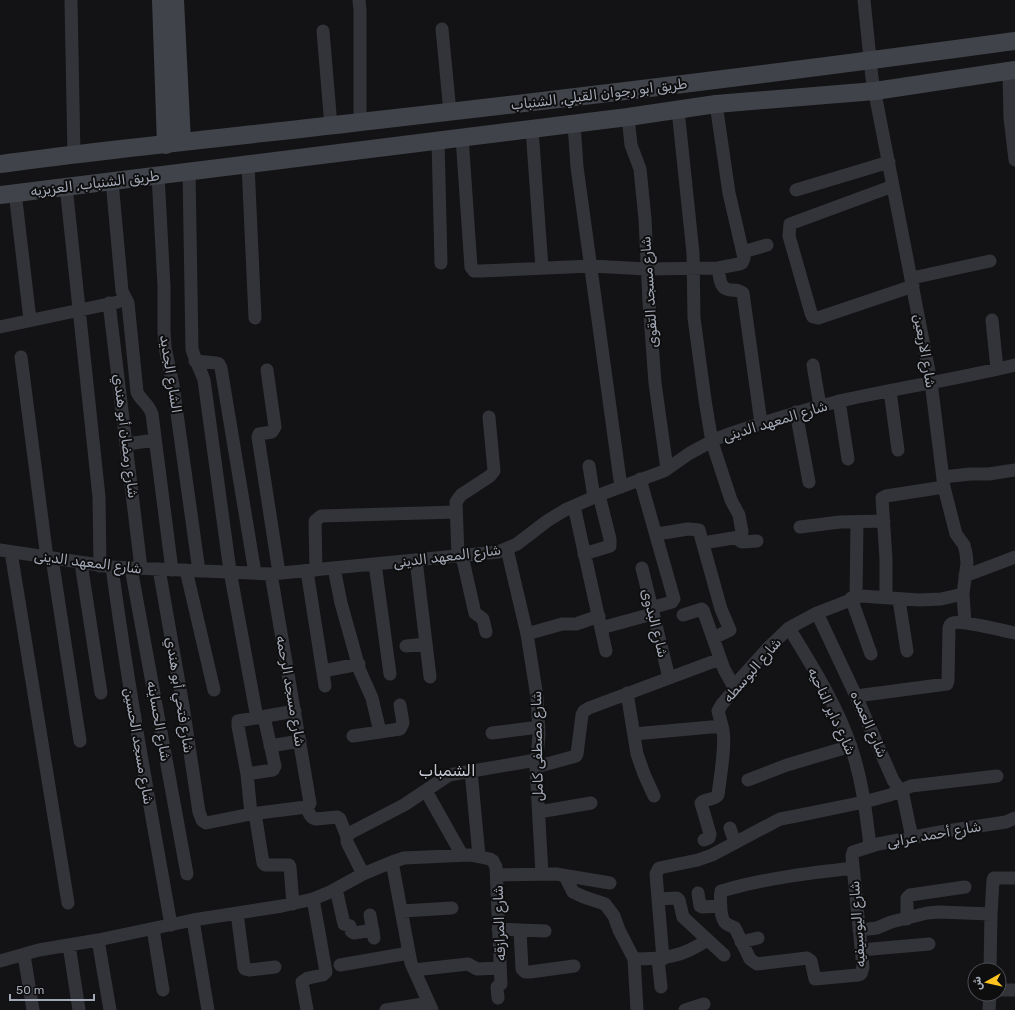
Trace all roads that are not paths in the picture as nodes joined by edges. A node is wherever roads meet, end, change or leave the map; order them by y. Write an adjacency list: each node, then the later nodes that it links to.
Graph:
1 (161, 0): 21 (street)
2 (175, 0): 21 (street)
3 (359, 0): 15 (street)
4 (864, 0): 10 (street, شارع الاربعين)
5 (71, 1): 22 (street)
6 (442, 29): 13 (street)
7 (323, 31): 17 (street)
8 (1015, 41): 10 (street, طريق ابو رجوان القبلي, الشنباب)
9 (1012, 71): 10 (street, طريق ابو رجوان القبلي, الشنباب); 23 (street)
10 (872, 74): 11 (street, طريق ابو رجوان القبلي, الشنباب); 13 (street, طريق ابو رجوان القبلي, الشنباب); 24 (street, شارع الاربعين)
11 (716, 104): 12 (street, طريق ابو رجوان القبلي, الشنباب); 35 (street)
12 (678, 110): 14 (street, طريق ابو رجوان القبلي, الشنباب); 40 (street)
13 (450, 112): 15 (street, طريق ابو رجوان القبلي, الشنباب)
14 (628, 117): 16 (street, طريق ابو رجوان القبلي, الشنباب); 42 (street, شارع مسجد التقوى)
15 (360, 122): 17 (street, طريق ابو رجوان القبلي, الشنباب)
16 (574, 124): 18 (street, طريق ابو رجوان القبلي, الشنباب); 38 (street)
17 (331, 126): 21 (street, طريق ابو رجوان القبلي, الشنباب)
18 (532, 129): 19 (street, طريق ابو رجوان القبلي, الشنباب); 39 (street)
19 (462, 137): 20 (street, طريق ابو رجوان القبلي, الشنباب); 39 (street)
20 (438, 140): 26 (street, طريق ابو رجوان القبلي, الشنباب); 37 (street)
21 (174, 144): 22 (street)
22 (74, 155): 25 (street)
23 (1015, 160)
24 (889, 162): 31 (street, شارع الاربعين); 32 (street)
25 (0, 164)
26 (248, 164): 27 (street, طريق ابو رجوان القبلي, الشنباب); 47 (street)
27 (189, 171): 28 (street, طريق الشنباب, العزيزيه); 52 (street)
28 (158, 175): 29 (street, طريق الشنباب, العزيزيه); 101 (street, الشارع الجديد)
29 (112, 181): 30 (street, طريق الشنباب, العزيزيه); 44 (street, شارع فتحي أبو هندي)
30 (66, 186): 33 (street, طريق الشنباب, العزيزيه); 46 (street, شارع مسجد الحسين)
31 (893, 186): 43 (street, شارع الاربعين); 43 (street)
32 (796, 190)
33 (7, 193): 48 (street)
34 (767, 245): 35 (street)
35 (743, 252): 41 (street)
36 (990, 261): 43 (street)
37 (441, 264)
38 (591, 266): 39 (street); 42 (street); 75 (street)
39 (542, 268)
40 (692, 268): 41 (street); 42 (street); 65 (street)
41 (718, 268): 63 (street)
42 (647, 269): 70 (street, شارع مسجد التقوى)
43 (913, 282): 57 (street, شارع الاربعين)
44 (127, 300): 45 (street); 64 (street, شارع فتحي أبو هندي)
45 (109, 303): 46 (street); 66 (street, شارع رمضان أبو هندي)
46 (79, 310): 48 (street); 95 (street, شارع مسجد الحسين)
47 (255, 318)
48 (30, 320): 50 (street)
49 (992, 320): 55 (street)
50 (0, 327)
51 (21, 357): 91 (street)
52 (195, 361): 102 (street); 104 (street)
53 (813, 365): 60 (street)
54 (1015, 365): 55 (street, شارع المعهد الدينى)
55 (997, 369): 57 (street, شارع المعهد الدينى)
56 (267, 370): 103 (street, شارع مسجد الرحمه)
57 (931, 382): 58 (street, شارع المعهد الدينى); 74 (street, شارع الاربعين)
58 (890, 391): 59 (street, شارع المعهد الدينى); 67 (street)
59 (839, 401): 60 (street, شارع المعهد الدينى); 68 (street)
60 (820, 406): 61 (street, شارع المعهد الدينى)
61 (796, 412): 63 (street, شارع المعهد الدينى); 73 (street)
62 (489, 417): 78 (street)
63 (761, 423): 65 (street, شارع المعهد الدينى)
64 (155, 440): 66 (street); 99 (street, شارع فتحي أبو هندي)
65 (712, 442): 70 (street, شارع المعهد الدينى); 83 (street)
66 (127, 444): 96 (street, شارع رمضان أبو هندي)
67 (898, 450)
68 (848, 459)
69 (590, 466): 76 (street)
70 (667, 469): 72 (street, شارع المعهد الدينى)
71 (1015, 470): 74 (street)
72 (640, 479): 75 (street, شارع المعهد الدينى); 82 (street)
73 (809, 482)
74 (944, 482): 79 (street); 105 (street, شارع الاربعين)
75 (621, 487): 76 (street, شارع المعهد الدينى)
76 (596, 496): 77 (street, شارع المعهد الدينى); 88 (street)
77 (574, 506): 86 (street, شارع المعهد الدينى); 88 (street)
78 (456, 512): 89 (street); 100 (street)
79 (884, 521): 80 (street); 108 (street)
80 (857, 522): 81 (street); 107 (street)
81 (800, 527)
82 (657, 534): 85 (street); 110 (street)
83 (739, 536): 84 (street); 85 (street)
84 (757, 541)
85 (703, 543): 119 (street)
86 (507, 549): 89 (street, شارع المعهد الدينى); 118 (street, شارع مصطفى كامل)
87 (5, 551): 91 (street, شارع المعهد الدينى); 187 (street)
88 (584, 554): 113 (street)
89 (460, 556): 92 (street, شارع المعهد الدينى); 116 (street)
90 (1015, 557): 105 (street)
91 (49, 558): 93 (street, شارع المعهد الدينى); 146 (street)
92 (416, 560): 94 (street, شارع المعهد الدينى); 120 (street)
93 (81, 563): 95 (street, شارع المعهد الدينى); 135 (street)
94 (375, 564): 97 (street, شارع المعهد الدينى); 128 (street)
95 (106, 567): 96 (street, شارع المعهد الدينى); 197 (street, شارع مسجد الحسين)
96 (136, 568): 99 (street, شارع المعهد الدينى); 175 (street, شارع الحساينه)
97 (334, 568): 100 (street, شارع المعهد الدينى); 126 (street)
98 (642, 568): 110 (street, شارع البدوى)
99 (165, 569): 101 (street, شارع المعهد الدينى); 162 (street, شارع فتحي أبو هندي)
100 (312, 570): 103 (street, شارع المعهد الدينى); 127 (street)
101 (193, 571): 102 (street, شارع المعهد الدينى); 133 (street, الشارع الجديد)
102 (230, 571): 104 (street, شارع المعهد الدينى); 139 (street)
103 (275, 573): 104 (street, شارع المعهد الدينى); 138 (street, شارع مسجد الرحمه)
104 (255, 574)
105 (965, 576): 106 (street, شارع الاربعين)
106 (963, 594): 109 (street, شارع البوسطه); 114 (street, شارع الاربعين)
107 (854, 598): 108 (street, شارع البوسطه); 111 (street, شارع البوسطه); 124 (street)
108 (886, 598): 109 (street, شارع البوسطه)
109 (899, 600): 123 (street)
110 (652, 611): 113 (street); 130 (street, شارع البدوى)
111 (817, 613): 115 (street, شارع البوسطه); 136 (street, شارع العمده)
112 (683, 615): 119 (street)
113 (600, 622): 118 (street); 122 (street)
114 (965, 624): 117 (street); 136 (street)
115 (790, 628): 132 (street, شارع البوسطه); 149 (street, شارع داير الناحيه)
116 (486, 632)
117 (1015, 633)
118 (527, 634): 141 (street, شارع مصطفى كامل)
119 (712, 638): 125 (street)
120 (426, 644): 121 (street); 129 (street)
121 (406, 646)
122 (606, 651)
123 (907, 651)
124 (871, 654)
125 (720, 659): 130 (street); 132 (street)
126 (358, 664): 127 (street); 142 (street)
127 (322, 671): 131 (street)
128 (390, 674)
129 (430, 677)
130 (669, 678): 134 (street)
131 (325, 686)
132 (735, 689): 140 (street, شارع البوسطه)
133 (214, 690)
134 (627, 693): 144 (street); 150 (street)
135 (101, 694)
136 (856, 696): 156 (street, شارع العمده)
137 (400, 705): 142 (street)
138 (295, 711): 139 (street); 147 (street, شارع مسجد الرحمه)
139 (260, 718): 148 (street); 152 (street)
140 (722, 726): 144 (street); 167 (street)
141 (539, 727): 143 (street); 150 (street, شارع مصطفى كامل)
142 (380, 732): 145 (street)
143 (492, 733)
144 (634, 734): 157 (street)
145 (353, 736)
146 (80, 741)
147 (300, 741): 148 (street); 160 (street, شارع مسجد الرحمه)
148 (270, 746): 152 (street)
149 (851, 746): 154 (street); 158 (street, شارع داير الناحيه)
150 (536, 764): 151 (street); 161 (street, شارع مصطفى كامل)
151 (471, 771): 155 (street); 172 (street)
152 (248, 774): 162 (street)
153 (997, 776): 156 (street)
154 (748, 780)
155 (426, 791): 165 (street); 171 (street)
156 (901, 791): 158 (street); 166 (street, شارع العمده)
157 (654, 796)
158 (864, 802): 168 (street); 169 (street, شارع داير الناحيه)
159 (591, 803): 161 (street)
160 (306, 807): 162 (street); 165 (street)
161 (539, 812): 177 (street, شارع مصطفى كامل)
162 (253, 814): 188 (street)
163 (1015, 818): 166 (street, شارع أحمد عرابى)
164 (730, 828): 168 (street)
165 (347, 837): 176 (street)
166 (912, 838): 169 (street, شارع أحمد عرابى)
167 (704, 840)
168 (735, 843): 186 (street)
169 (870, 846): 170 (street, شارع أحمد عرابى)
170 (853, 852): 174 (street, شارع اليوسيفيه)
171 (462, 855): 172 (street); 173 (street)
172 (479, 856): 178 (street, شارع المرازقه)
173 (392, 862): 176 (street); 191 (street)
174 (853, 868): 189 (street); 201 (street, شارع اليوسيفيه)
175 (187, 874)
176 (363, 874): 183 (street)
177 (542, 874): 178 (street); 179 (street)
178 (497, 875): 199 (street, شارع المرازقه)
179 (565, 876): 181 (street); 212 (street)
180 (1015, 878): 193 (street)
181 (610, 883)
182 (965, 887): 195 (street)
183 (336, 889): 185 (street); 194 (street)
184 (698, 893): 189 (street)
185 (313, 899): 188 (street); 230 (street)
186 (658, 899): 205 (street); 213 (street)
187 (68, 903)
188 (293, 904): 192 (street)
189 (721, 906): 208 (street)
190 (452, 908): 191 (street)
191 (402, 911): 210 (street)
192 (237, 913): 196 (street); 218 (street)
193 (991, 914): 195 (street); 215 (street)
194 (370, 915)
195 (907, 919): 201 (street)
196 (193, 920): 197 (street); 229 (street)
197 (171, 925): 198 (street)
198 (153, 929): 204 (street); 222 (street)
199 (498, 929): 200 (street); 219 (street, شارع المرازقه)
200 (520, 930): 202 (street); 217 (street)
201 (859, 930): 209 (street, شارع اليوسيفيه)
202 (545, 931)
203 (758, 938): 208 (street)
204 (98, 940): 207 (street); 228 (street)
205 (707, 940): 208 (street); 213 (street)
206 (929, 944): 209 (street)
207 (69, 945): 211 (street); 227 (street)
208 (744, 946): 209 (street, شارع اليوسيفيه)
209 (861, 950)
210 (409, 953): 216 (street); 220 (street)
211 (24, 955): 214 (street); 226 (street)
212 (634, 959): 213 (street); 232 (street)
213 (660, 959): 221 (street)
214 (0, 961)
215 (990, 962)
216 (340, 965)
217 (574, 966)
218 (275, 967)
219 (500, 968): 220 (street); 223 (street, شارع المرازقه)
220 (414, 970): 225 (street)
221 (661, 988)
222 (162, 990)
223 (498, 998)
224 (704, 1004): 233 (street)
225 (430, 1006): 231 (street)
226 (33, 1010)
227 (79, 1010)
228 (110, 1010)
229 (208, 1010)
230 (307, 1010)
231 (386, 1010)
232 (637, 1010)
233 (685, 1010)

